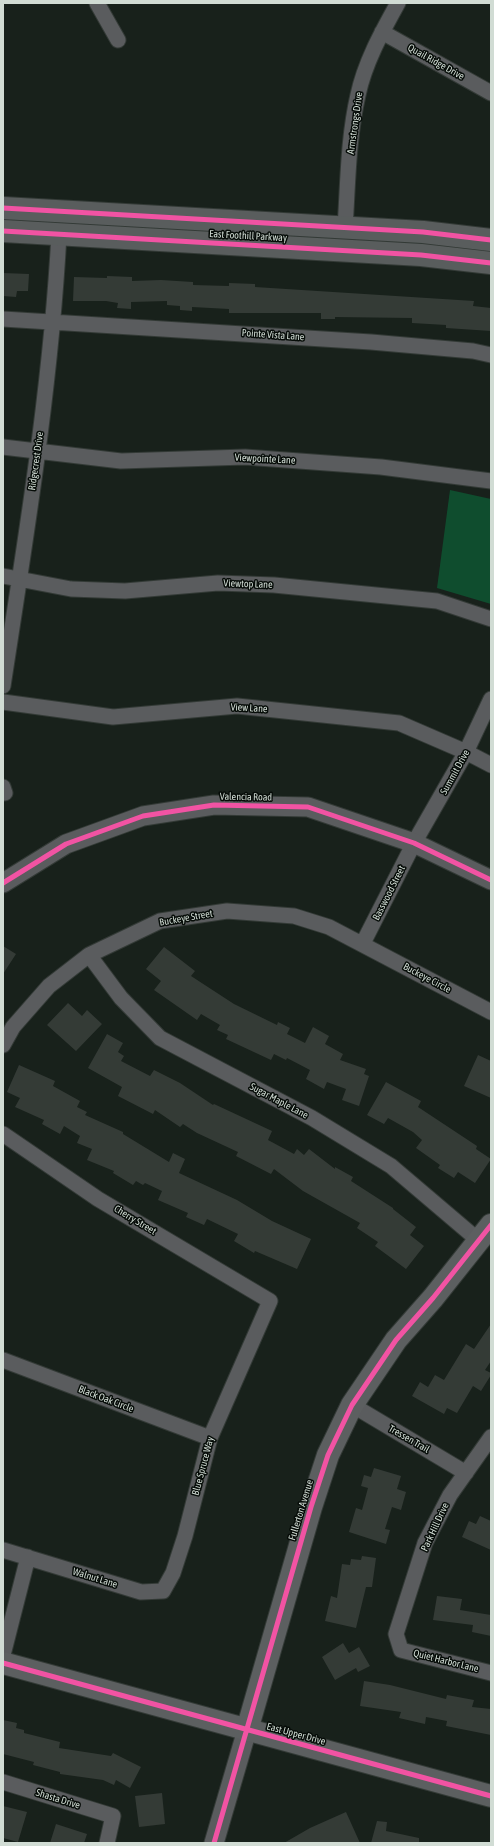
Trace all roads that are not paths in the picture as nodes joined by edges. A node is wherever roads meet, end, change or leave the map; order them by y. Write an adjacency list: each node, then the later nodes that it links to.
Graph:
1 (97, 3): 4 (street)
2 (398, 3): 3 (street, Armstrongs Drive)
3 (382, 32): 5 (street, Quail Ridge Drive); 7 (street, Armstrongs Drive)
4 (118, 40)
5 (491, 93)
6 (3, 208): 7 (main road, East Foothill Parkway)
7 (345, 228): 10 (main road, East Foothill Parkway)
8 (3, 231): 9 (main road, East Foothill Parkway)
9 (59, 234): 11 (main road, East Foothill Parkway); 13 (street, Ridgecrest Drive)
10 (491, 240)
11 (491, 263)
12 (3, 319): 13 (street, Pointe Vista Lane)
13 (54, 322): 14 (street, Pointe Vista Lane); 16 (street, Ridgecrest Drive)
14 (491, 355)
15 (3, 447): 16 (street, Viewpointe Lane)
16 (38, 451): 17 (street, Viewpointe Lane); 19 (street, Ridgecrest Drive)
17 (491, 481)
18 (3, 576): 19 (street, Viewtop Lane)
19 (20, 579): 20 (street, Viewtop Lane); 21 (street, Ridgecrest Drive)
20 (491, 619)
21 (3, 686)
22 (491, 698): 24 (street, Summit Drive)
23 (3, 702): 24 (street, View Lane)
24 (466, 752): 25 (street, View Lane); 26 (street, Summit Drive)
25 (491, 765)
26 (414, 843): 27 (street, Valencia Road); 28 (street, Valencia Road); 29 (street, Basswood Street)
27 (491, 880)
28 (3, 884)
29 (363, 943): 30 (street, Buckeye Street); 31 (street, Buckeye Circle)
30 (88, 955): 32 (street, Buckeye Street); 34 (street, Sugar Maple Lane)
31 (491, 1012)
32 (3, 1045)
33 (3, 1134): 35 (street, Cherry Street)
34 (485, 1233): 37 (main road, Fullerton Avenue)
35 (270, 1301): 39 (street, Blue Spruce Way)
36 (3, 1360): 39 (street, Black Oak Circle)
37 (352, 1405): 40 (street, Tressen Trail); 48 (main road, Fullerton Avenue)
38 (491, 1437): 40 (street, Park Hill Drive)
39 (210, 1438): 43 (street, Blue Spruce Way)
40 (466, 1473): 44 (street, Park Hill Drive)
41 (3, 1550): 42 (street, Walnut Lane)
42 (28, 1557): 43 (street, Walnut Lane); 45 (street)
43 (163, 1590)
44 (401, 1650): 47 (street, Quiet Harbor Lane)
45 (3, 1655)
46 (3, 1663): 48 (main road, East Upper Drive)
47 (491, 1673)
48 (246, 1730): 50 (main road, East Upper Drive); 52 (street, Fullerton Avenue)
49 (3, 1782): 51 (street, Shasta Drive)
50 (491, 1796)
51 (107, 1843)
52 (214, 1843)

